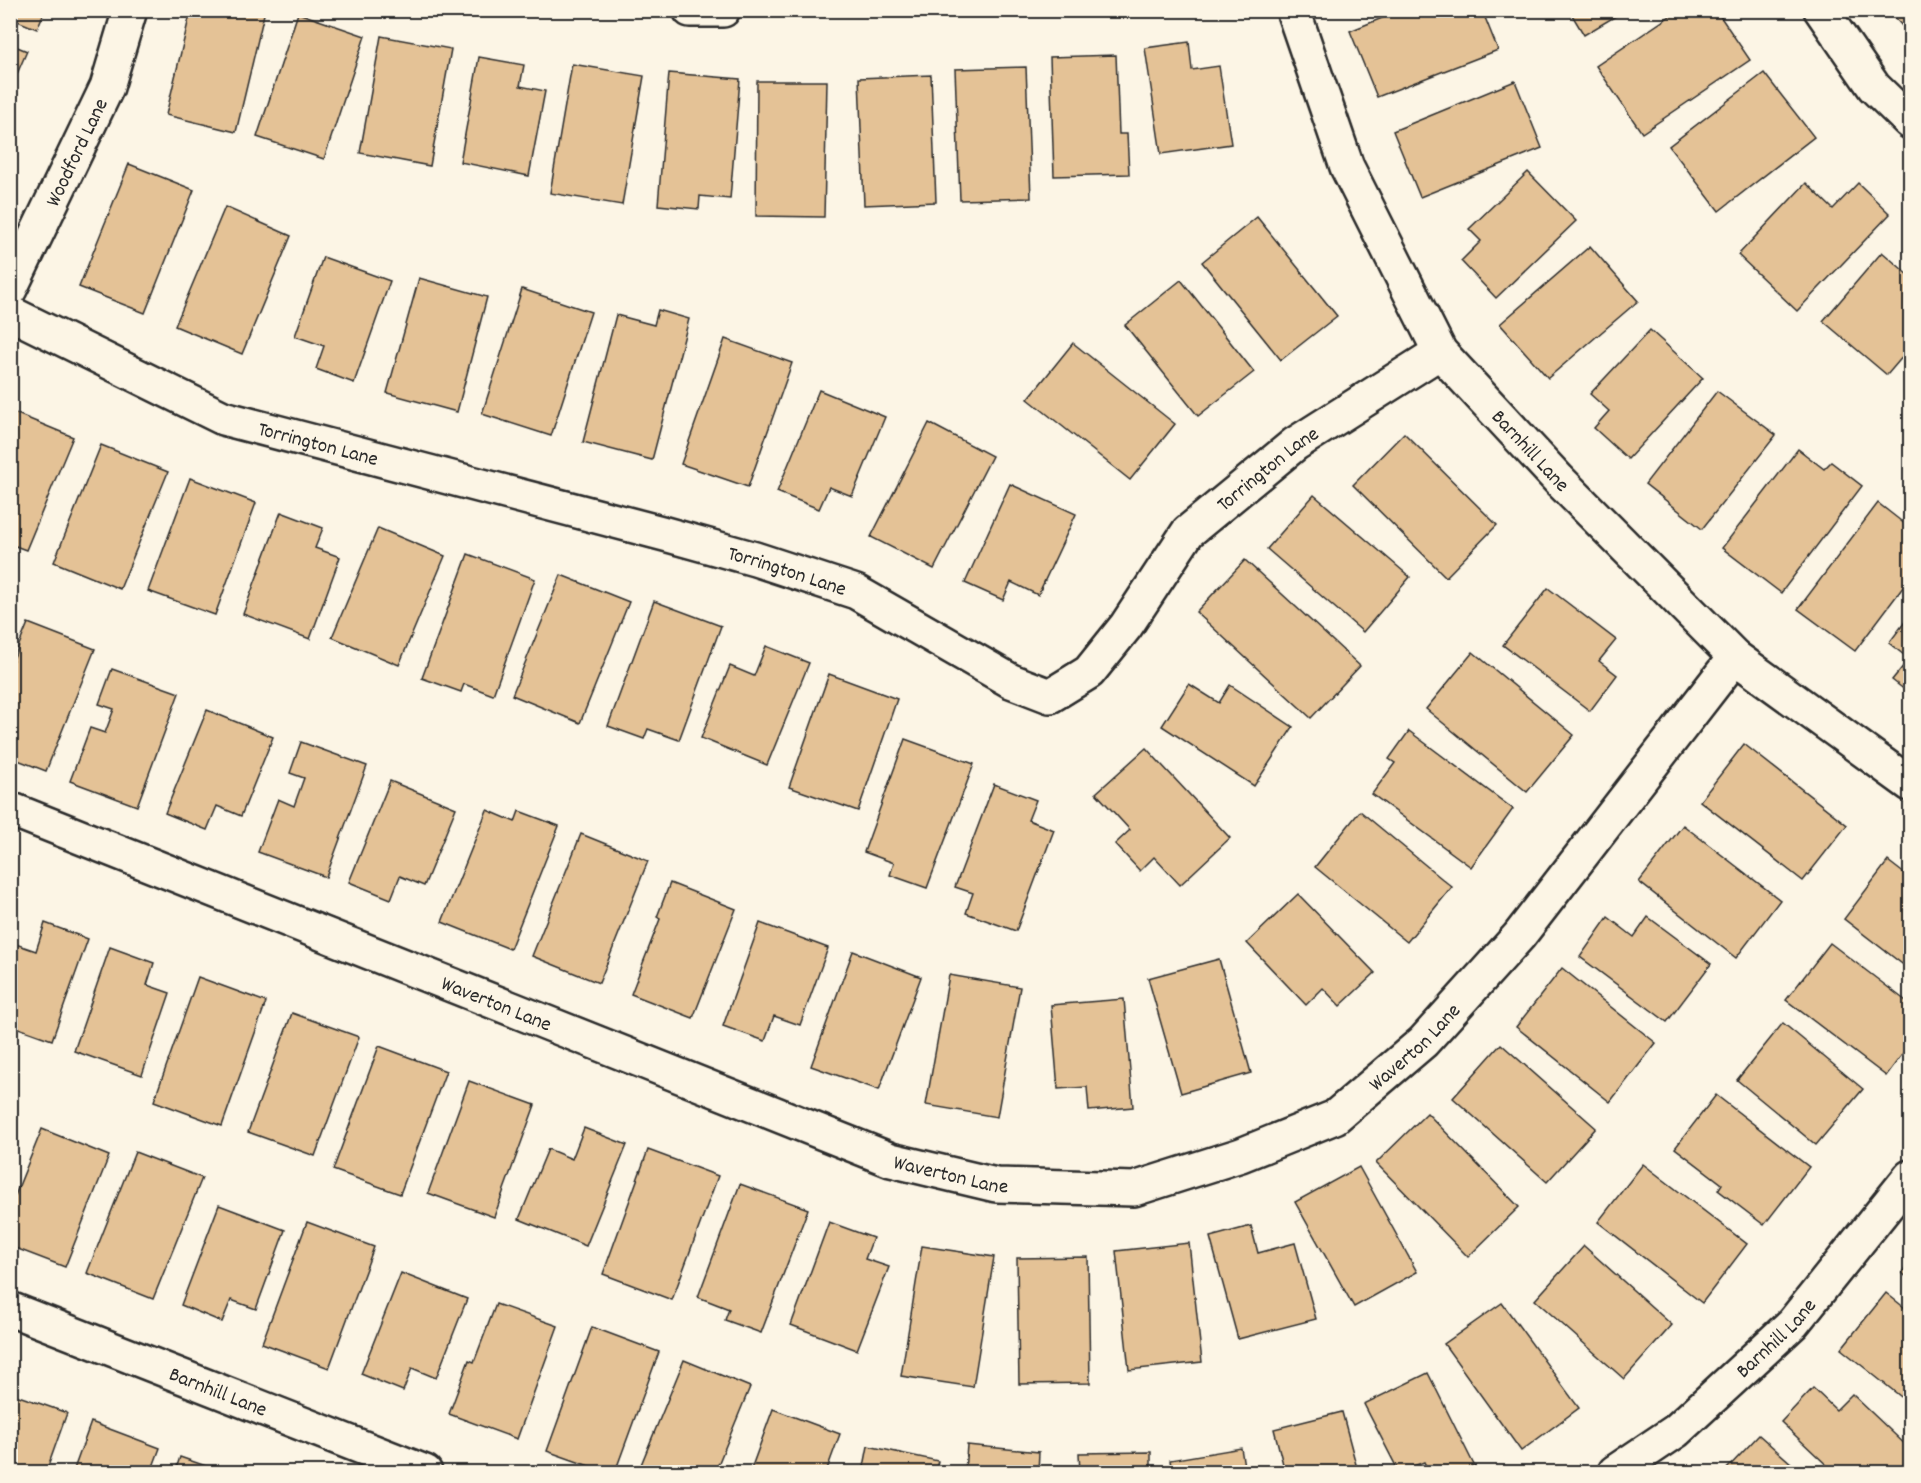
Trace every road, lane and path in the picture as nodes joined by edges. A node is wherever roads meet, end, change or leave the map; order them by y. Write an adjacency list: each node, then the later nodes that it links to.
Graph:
1 (130, 10): 7 (street, Woodford Lane)
2 (690, 10): 3 (street)
3 (723, 10)
4 (1293, 10): 9 (street, Barnhill Lane)
5 (1821, 10): 6 (street)
6 (1911, 122)
7 (10, 289)
8 (10, 313): 9 (street, Torrington Lane)
9 (1440, 352): 10 (street, Barnhill Lane)
10 (1736, 657): 11 (street, Barnhill Lane); 12 (street, Waverton Lane)
11 (1911, 784)
12 (10, 809)
13 (1911, 1177): 16 (street, Barnhill Lane)
14 (10, 1310): 15 (street, Barnhill Lane)
15 (425, 1473)
16 (1615, 1473)

